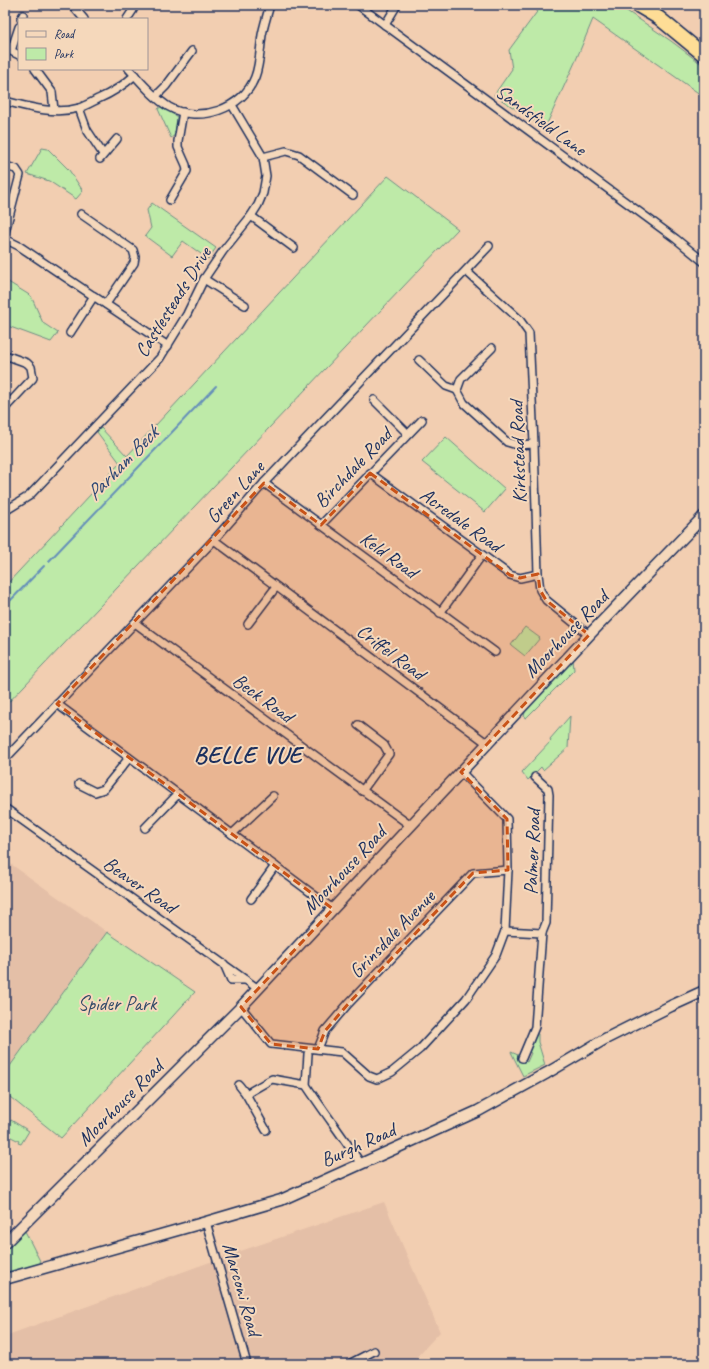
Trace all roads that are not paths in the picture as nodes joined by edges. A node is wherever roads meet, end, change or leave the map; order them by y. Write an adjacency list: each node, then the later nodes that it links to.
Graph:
1 (72, 5): 7 (street)
2 (270, 5): 19 (street)
3 (358, 5): 9 (street, Sandsfield Lane)
4 (397, 5): 9 (street)
5 (637, 5): 13 (highway)
6 (133, 10): 8 (street)
7 (83, 18)
8 (128, 18)
9 (385, 25): 34 (street, Sandsfield Lane)
10 (18, 29): 12 (street)
11 (192, 51): 17 (street)
12 (18, 55)
13 (704, 55)
14 (36, 70): 21 (street)
15 (130, 70): 16 (street)
16 (135, 75): 17 (street); 20 (street)
17 (156, 96): 22 (street)
18 (5, 101): 21 (street)
19 (232, 105): 22 (street); 24 (street, Castlesteads Drive)
20 (79, 108): 21 (street); 23 (street)
21 (54, 110)
22 (183, 112): 27 (street)
23 (117, 139)
24 (263, 157): 26 (street); 29 (street, Castlesteads Drive)
25 (5, 166): 30 (street)
26 (353, 195)
27 (170, 200)
28 (82, 214): 38 (street)
29 (251, 216): 33 (street); 36 (street, Castlesteads Drive)
30 (5, 232)
31 (5, 239): 37 (street)
32 (489, 246): 35 (street, Green Lane)
33 (294, 248)
34 (704, 262)
35 (466, 272): 50 (street, Kirkstead Road); 52 (street, Green Lane)
36 (204, 279): 39 (street); 41 (street, Castlesteads Drive)
37 (94, 296): 38 (street); 40 (street)
38 (106, 304): 41 (street)
39 (245, 305)
40 (70, 333)
41 (168, 346): 53 (street, Castlesteads Drive)
42 (492, 348): 45 (street)
43 (5, 355): 47 (street)
44 (419, 360): 45 (street)
45 (456, 390): 50 (street)
46 (374, 400): 49 (street, Birchdale Road)
47 (5, 408)
48 (422, 420): 49 (street, Birchdale Road)
49 (408, 434): 51 (street, Birchdale Road)
50 (534, 444): 58 (street, Kirkstead Road)
51 (370, 473): 55 (street, Birchdale Road); 57 (street, Acredale Road)
52 (264, 483): 55 (street, Keld Road); 56 (street, Green Lane)
53 (6, 507)
54 (704, 516): 63 (main road, Moorhouse Road)
55 (321, 525): 60 (street, Keld Road)
56 (214, 540): 59 (street, Criffel Road); 61 (street, Green Lane)
57 (482, 555): 58 (street, Acredale Road); 60 (street)
58 (538, 574): 63 (street, Kirkstead Road)
59 (276, 587): 62 (street); 67 (street, Criffel Road)
60 (440, 613): 64 (street, Keld Road)
61 (135, 623): 65 (street, Green Lane); 73 (street, Beck Road)
62 (248, 624)
63 (589, 635): 67 (main road, Moorhouse Road)
64 (495, 652)
65 (57, 704): 68 (street); 69 (street, Green Lane)
66 (358, 725): 73 (street)
67 (488, 744): 70 (main road, Moorhouse Road)
68 (129, 758): 72 (street); 74 (street)
69 (5, 759)
70 (461, 772): 77 (main road, Moorhouse Road); 81 (street)
71 (535, 777): 85 (street, Palmer Road)
72 (79, 784)
73 (362, 790): 77 (street, Beck Road)
74 (178, 794): 78 (street); 79 (street)
75 (273, 796): 79 (street)
76 (5, 808): 86 (street, Beaver Road)
77 (411, 826): 83 (main road, Moorhouse Road)
78 (145, 828)
79 (232, 834): 80 (street)
80 (275, 866): 82 (street); 83 (street)
81 (508, 870): 84 (street); 89 (street, Grinsdale Avenue)
82 (251, 899)
83 (333, 909): 86 (main road, Moorhouse Road)
84 (505, 931): 85 (street); 89 (street)
85 (542, 933): 91 (street, Palmer Road)
86 (257, 988): 88 (main road, Moorhouse Road)
87 (704, 991): 96 (main road, Burgh Road)
88 (241, 1006): 89 (street); 98 (main road, Moorhouse Road)
89 (318, 1049)
90 (308, 1054): 93 (street)
91 (522, 1058)
92 (239, 1085): 94 (street)
93 (306, 1085): 94 (street); 96 (street)
94 (246, 1094): 95 (street)
95 (266, 1130)
96 (361, 1164): 97 (main road, Burgh Road)
97 (206, 1222): 99 (main road, Burgh Road); 101 (street, Marconi Road)
98 (5, 1243)
99 (5, 1279)
100 (374, 1351): 102 (street)
101 (247, 1364)
102 (349, 1364)

